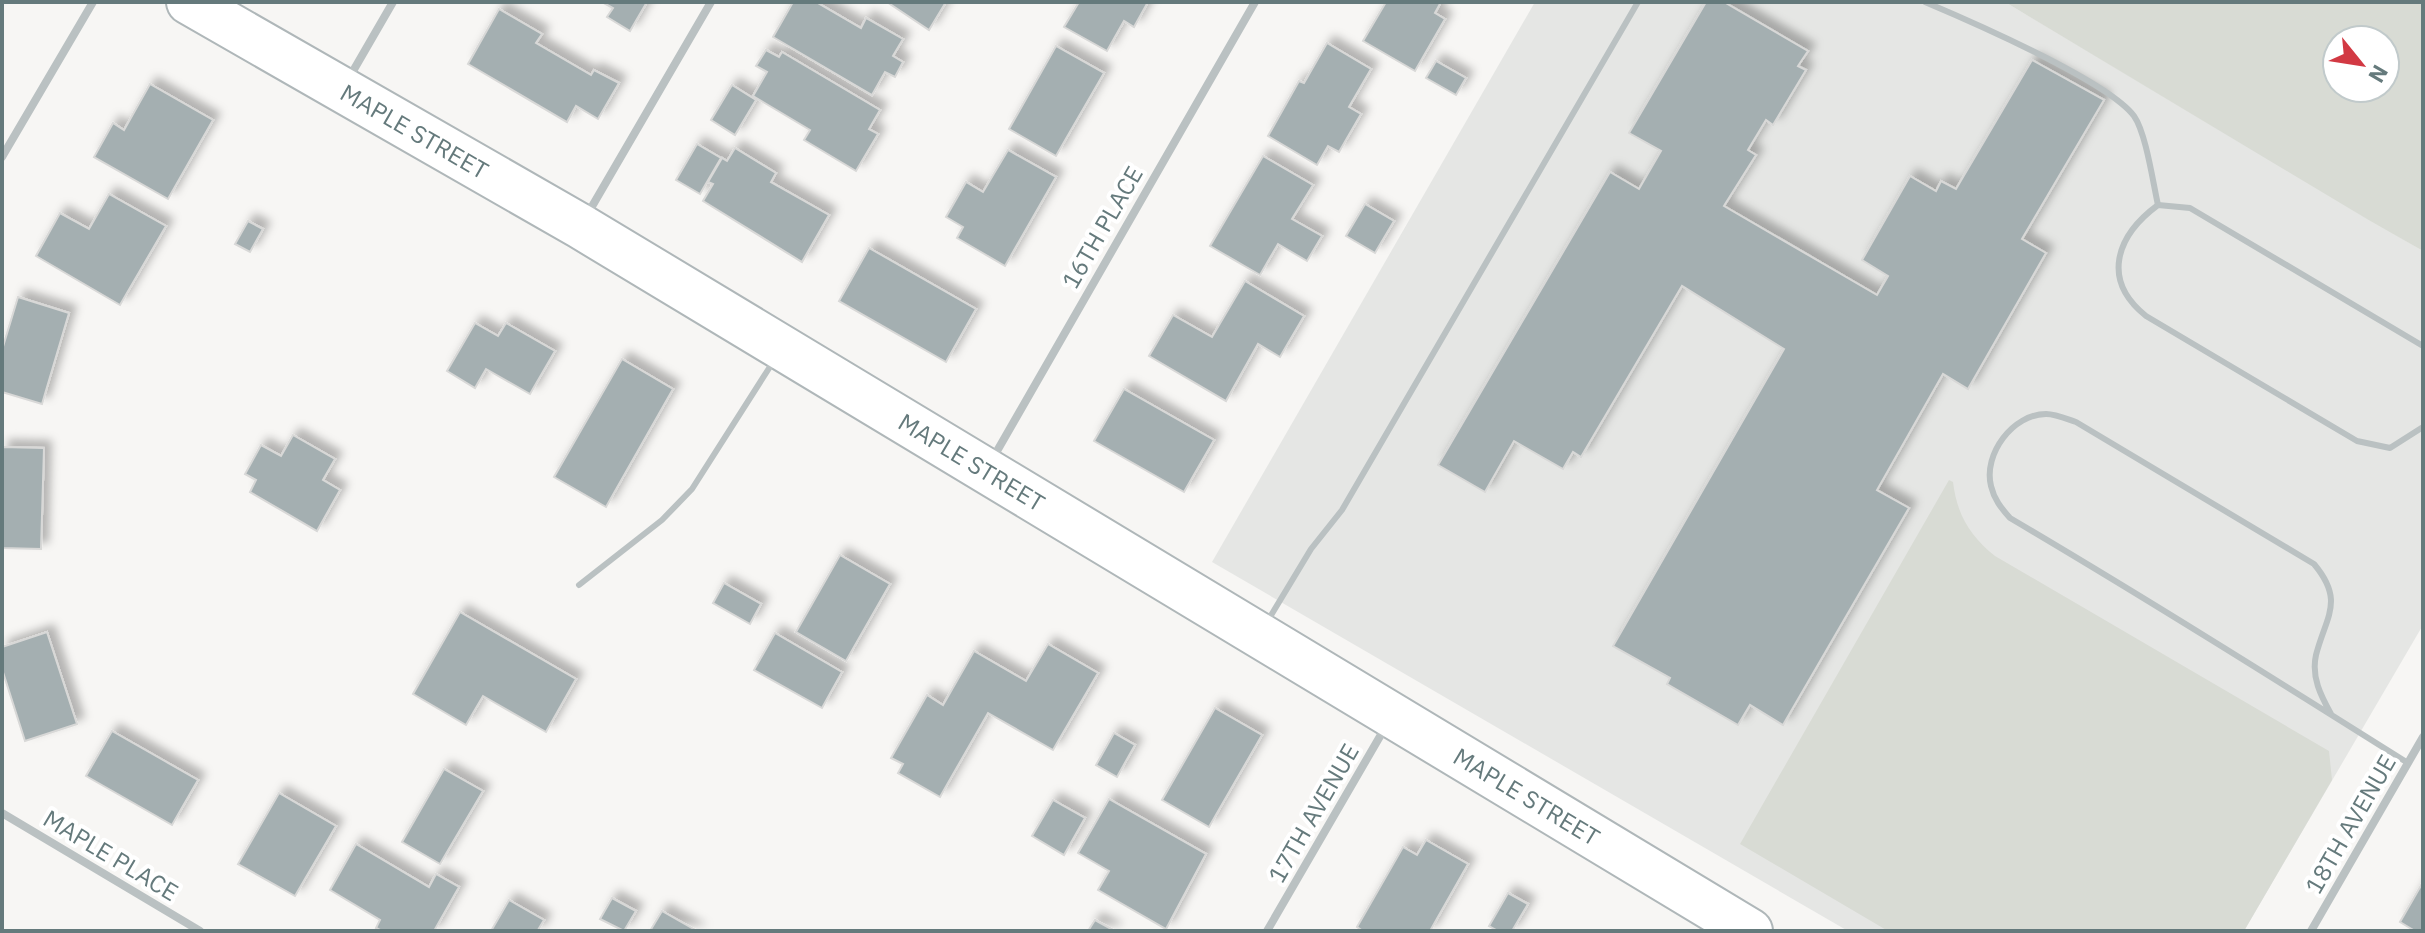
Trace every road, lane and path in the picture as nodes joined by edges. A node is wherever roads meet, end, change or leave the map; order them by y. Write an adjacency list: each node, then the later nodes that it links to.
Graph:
1 (93, 2): 9 (street)
2 (189, 2): 8 (street, MAPLE STREET)
3 (393, 2): 8 (street)
4 (711, 2): 11 (street)
5 (1255, 2): 15 (street, 16TH PLACE)
6 (1638, 2): 17 (lane)
7 (1925, 2): 10 (lane)
8 (342, 90): 11 (street, MAPLE STREET)
9 (2, 157)
10 (2158, 205): 12 (lane); 14 (lane)
11 (580, 226): 13 (street, MAPLE STREET)
12 (2423, 346)
13 (782, 349): 15 (street, MAPLE STREET); 16 (lane)
14 (2423, 427)
15 (984, 472): 17 (street, MAPLE STREET)
16 (579, 585)
17 (1259, 635): 19 (street, MAPLE STREET)
18 (2331, 714): 18 (lane); 21 (lane)
19 (1393, 715): 24 (street, 17TH AVENUE); 25 (street, MAPLE STREET)
20 (2423, 737): 21 (street, 18TH AVENUE)
21 (2408, 763): 26 (street, 18TH AVENUE)
22 (2, 813): 23 (street, MAPLE PLACE)
23 (200, 931)
24 (1267, 931)
25 (1750, 931)
26 (2311, 931)

